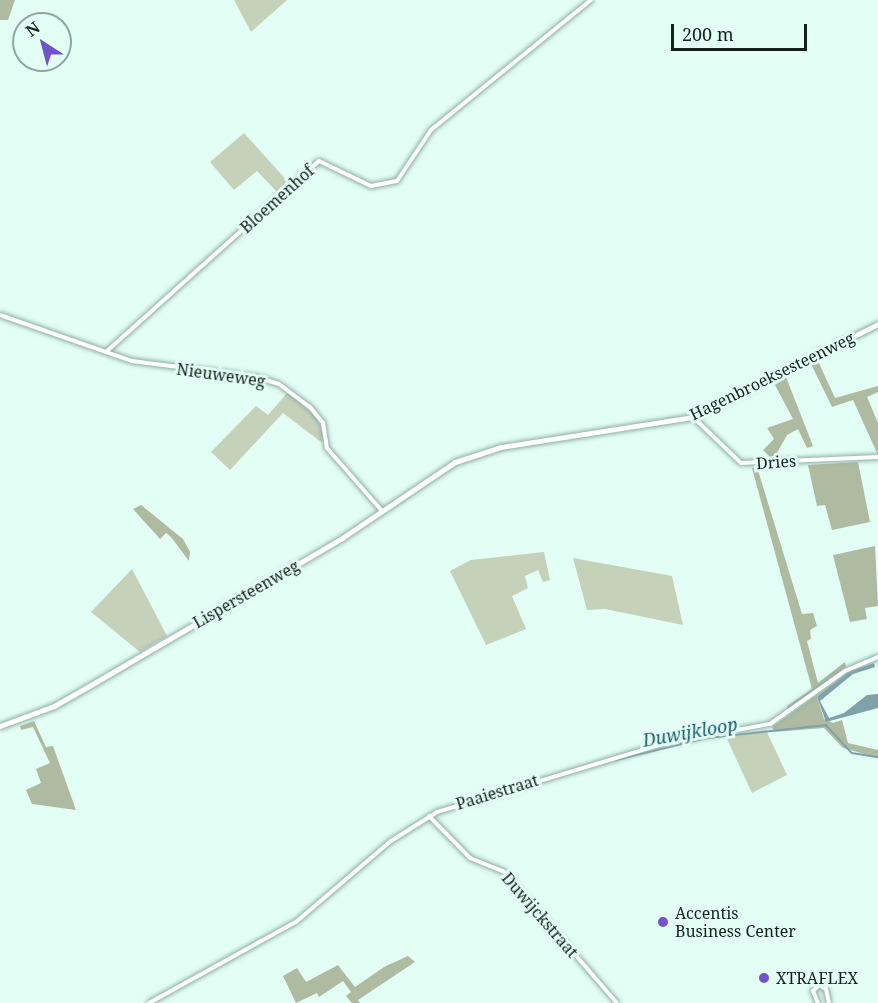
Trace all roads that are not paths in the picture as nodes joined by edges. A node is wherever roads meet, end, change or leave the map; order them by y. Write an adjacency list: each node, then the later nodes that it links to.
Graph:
1 (591, 0): 4 (street, Bloemenhof)
2 (0, 315): 4 (street, Nieuweweg)
3 (878, 324): 5 (street, Hagenbroeksesteenweg)
4 (106, 352): 8 (street, Nieuweweg)
5 (693, 417): 6 (street, Hagenbroeksesteenweg); 7 (street, Dries)
6 (486, 452): 8 (street, Lispersteenweg)
7 (878, 457)
8 (383, 512): 10 (street, Lispersteenweg)
9 (878, 657): 11 (street, Paaiestraat)
10 (0, 726)
11 (429, 816): 12 (street, Paaiestraat); 13 (street, Duwijckstraat)
12 (149, 1003)
13 (617, 1003)
14 (818, 1003): 15 (street)
15 (829, 1003)

